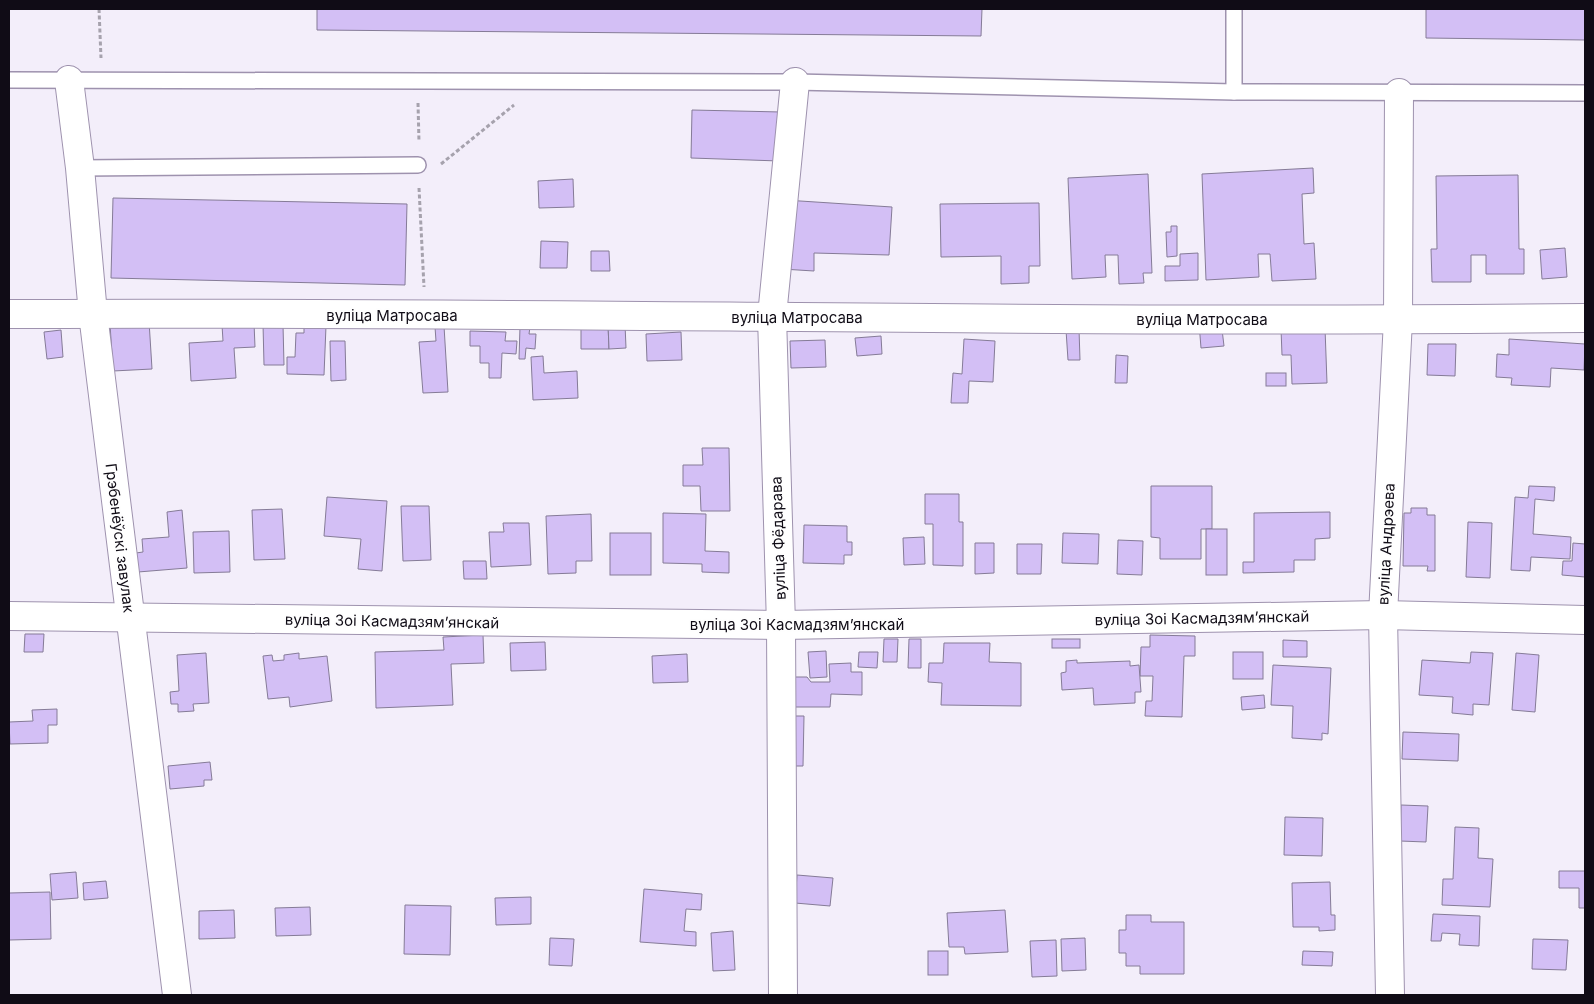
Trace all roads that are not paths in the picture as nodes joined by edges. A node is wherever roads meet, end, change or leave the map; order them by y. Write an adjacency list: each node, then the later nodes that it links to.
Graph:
1 (1234, 9): 5 (lane)
2 (9, 80): 3 (lane)
3 (69, 80): 4 (lane); 9 (street, Грэбенёўскі завулак)
4 (796, 82): 5 (lane); 12 (street, вуліца Фёдарава)
5 (1234, 92): 6 (lane)
6 (1399, 93): 7 (lane); 14 (street, вуліца Андрэева)
7 (1585, 93)
8 (418, 165): 9 (lane)
9 (80, 168): 11 (street, Грэбенёўскі завулак)
10 (9, 314): 11 (street, вуліца Матросава)
11 (93, 314): 12 (street, вуліца Матросава); 17 (street, Грэбенёўскі завулак)
12 (772, 316): 14 (street, вуліца Матросава); 19 (street, вуліца Фёдарава)
13 (1585, 318): 14 (street, вуліца Матросава)
14 (1398, 320): 15 (street, вуліца Андрэева)
15 (1383, 615): 18 (street, вуліца Зоі Касмадзямʼянскай); 19 (street, вуліца Зоі Касмадзямʼянскай); 22 (street, вуліца Андрэева)
16 (9, 616): 17 (street, вуліца Зоі Касмадзямʼянскай)
17 (130, 618): 19 (street, вуліца Зоі Касмадзямʼянскай); 20 (street, Грэбенёўскі завулак)
18 (1585, 620)
19 (781, 625): 21 (street, вуліца Фёдарава)
20 (177, 995)
21 (783, 995)
22 (1390, 995)

